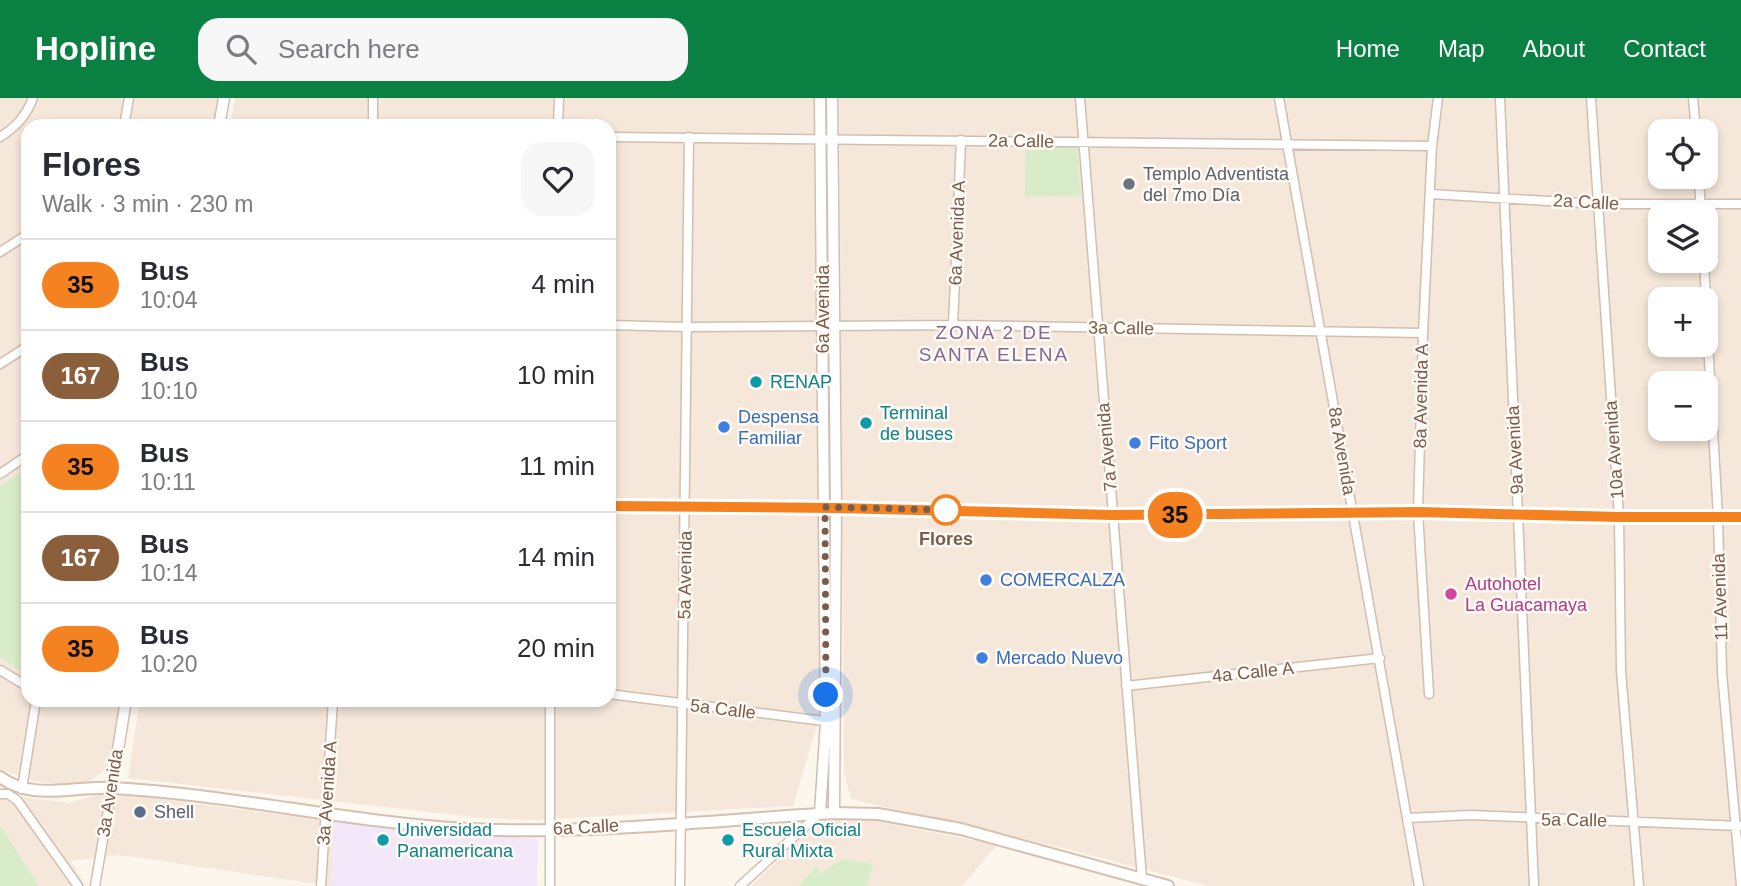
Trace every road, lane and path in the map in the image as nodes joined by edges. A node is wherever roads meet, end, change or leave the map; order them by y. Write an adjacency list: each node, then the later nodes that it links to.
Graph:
1 (33, 98): 14 (street)
2 (129, 98): 15 (street)
3 (223, 98): 16 (street)
4 (373, 98): 17 (street)
5 (559, 98): 18 (street)
6 (820, 98): 24 (street, 6a Avenida)
7 (832, 98): 24 (street, 6a Avenida)
8 (1080, 98): 26 (street, 7a Avenida)
9 (1279, 98): 27 (street, 8a Avenida)
10 (1438, 98): 28 (street, 8a Avenida A)
11 (1500, 98): 30 (street, 9a Avenida)
12 (1591, 98): 31 (street, 10a Avenida)
13 (1693, 98): 19 (street)
14 (22, 119)
15 (125, 119)
16 (220, 119)
17 (373, 119)
18 (558, 119)
19 (1695, 119)
20 (21, 120): 21 (street)
21 (0, 137)
22 (616, 137): 23 (street, 2a Calle)
23 (689, 137): 24 (street, 2a Calle); 39 (street, 5a Avenida)
24 (828, 139): 25 (street, 2a Calle); 40 (street, 6a Avenida); 41 (street, 6a Avenida)
25 (961, 140): 26 (street, 2a Calle); 38 (street, 6a Avenida A)
26 (1085, 142): 27 (street, 2a Calle); 42 (street, 7a Avenida)
27 (1287, 144): 28 (street, 2a Calle); 43 (street, 8a Avenida)
28 (1432, 146): 29 (street, 8a Avenida A)
29 (1431, 194): 30 (street, 2a Calle); 44 (street, 8a Avenida A)
30 (1504, 196): 31 (street, 2a Calle); 54 (street, 9a Avenida)
31 (1597, 204): 32 (street, 2a Calle); 57 (street, 10a Avenida)
32 (1648, 204)
33 (1718, 204): 34 (street, 2a Calle)
34 (1741, 204)
35 (21, 238): 36 (street)
36 (0, 252)
37 (616, 324): 39 (street, 3a Calle)
38 (953, 325): 41 (street, 3a Calle); 42 (street, 3a Calle)
39 (686, 327): 40 (street, 3a Calle); 52 (street, 5a Avenida)
40 (824, 327): 41 (street, 3a Calle); 51 (street, 6a Avenida)
41 (835, 327): 51 (street, 6a Avenida)
42 (1097, 327): 43 (street, 3a Calle); 55 (street, 7a Avenida)
43 (1321, 331): 44 (street, 3a Calle); 56 (street, 8a Avenida)
44 (1423, 333): 53 (street, 8a Avenida A)
45 (21, 350): 47 (street)
46 (1709, 357): 58 (street, 11 Avenida)
47 (0, 364)
48 (21, 460): 49 (street)
49 (0, 474)
50 (616, 506): 52 (street)
51 (830, 507): 52 (street); 55 (street); 71 (street, 6a Avenida)
52 (686, 508): 66 (street, 5a Avenida)
53 (1419, 512): 54 (street); 56 (street); 64 (street, 8a Avenida A)
54 (1518, 514): 57 (street); 80 (street, 9a Avenida)
55 (1112, 515): 56 (street); 63 (street, 7a Avenida)
56 (1354, 515): 60 (street, 8a Avenida)
57 (1619, 517): 58 (street); 81 (street, 10a Avenida)
58 (1718, 517): 59 (street); 83 (street, 11 Avenida)
59 (1741, 517)
60 (1380, 658): 63 (street, 4a Calle A); 79 (street, 8a Avenida)
61 (0, 670): 62 (street)
62 (21, 683)
63 (1126, 686): 85 (street, 7a Avenida)
64 (1429, 694)
65 (616, 695): 66 (street, 5a Calle)
66 (684, 704): 71 (street, 5a Calle); 82 (street, 5a Avenida)
67 (35, 707): 74 (street)
68 (125, 707): 73 (street, 3a Avenida)
69 (333, 707): 76 (street, 3a Avenida A)
70 (550, 707): 84 (street)
71 (831, 722): 77 (street, 6a Avenida); 78 (street, 6a Avenida)
72 (0, 777): 74 (main road, 6a Calle)
73 (112, 787): 74 (main road, 6a Calle); 76 (main road, 6a Calle); 87 (street, 3a Avenida)
74 (22, 789)
75 (0, 794): 86 (street)
76 (326, 813): 84 (main road, 6a Calle); 88 (street, 3a Avenida A)
77 (820, 813): 78 (main road, 6a Calle); 82 (main road, 6a Calle); 91 (street)
78 (834, 813): 85 (main road, 6a Calle)
79 (1408, 818): 80 (street, 5a Calle); 93 (street, 8a Avenida)
80 (1531, 819): 81 (street, 5a Calle); 94 (street, 9a Avenida)
81 (1635, 821): 83 (street, 5a Calle); 95 (street, 10a Avenida)
82 (682, 822): 84 (main road, 6a Calle); 90 (street, 5a Avenida)
83 (1739, 826): 96 (street, 11 Avenida)
84 (551, 830): 89 (street)
85 (1142, 879): 92 (main road, 6a Calle)
86 (78, 886)
87 (95, 886)
88 (321, 886)
89 (550, 886)
90 (680, 886)
91 (740, 886)
92 (1168, 886)
93 (1419, 886)
94 (1534, 886)
95 (1639, 886)
96 (1741, 886)

